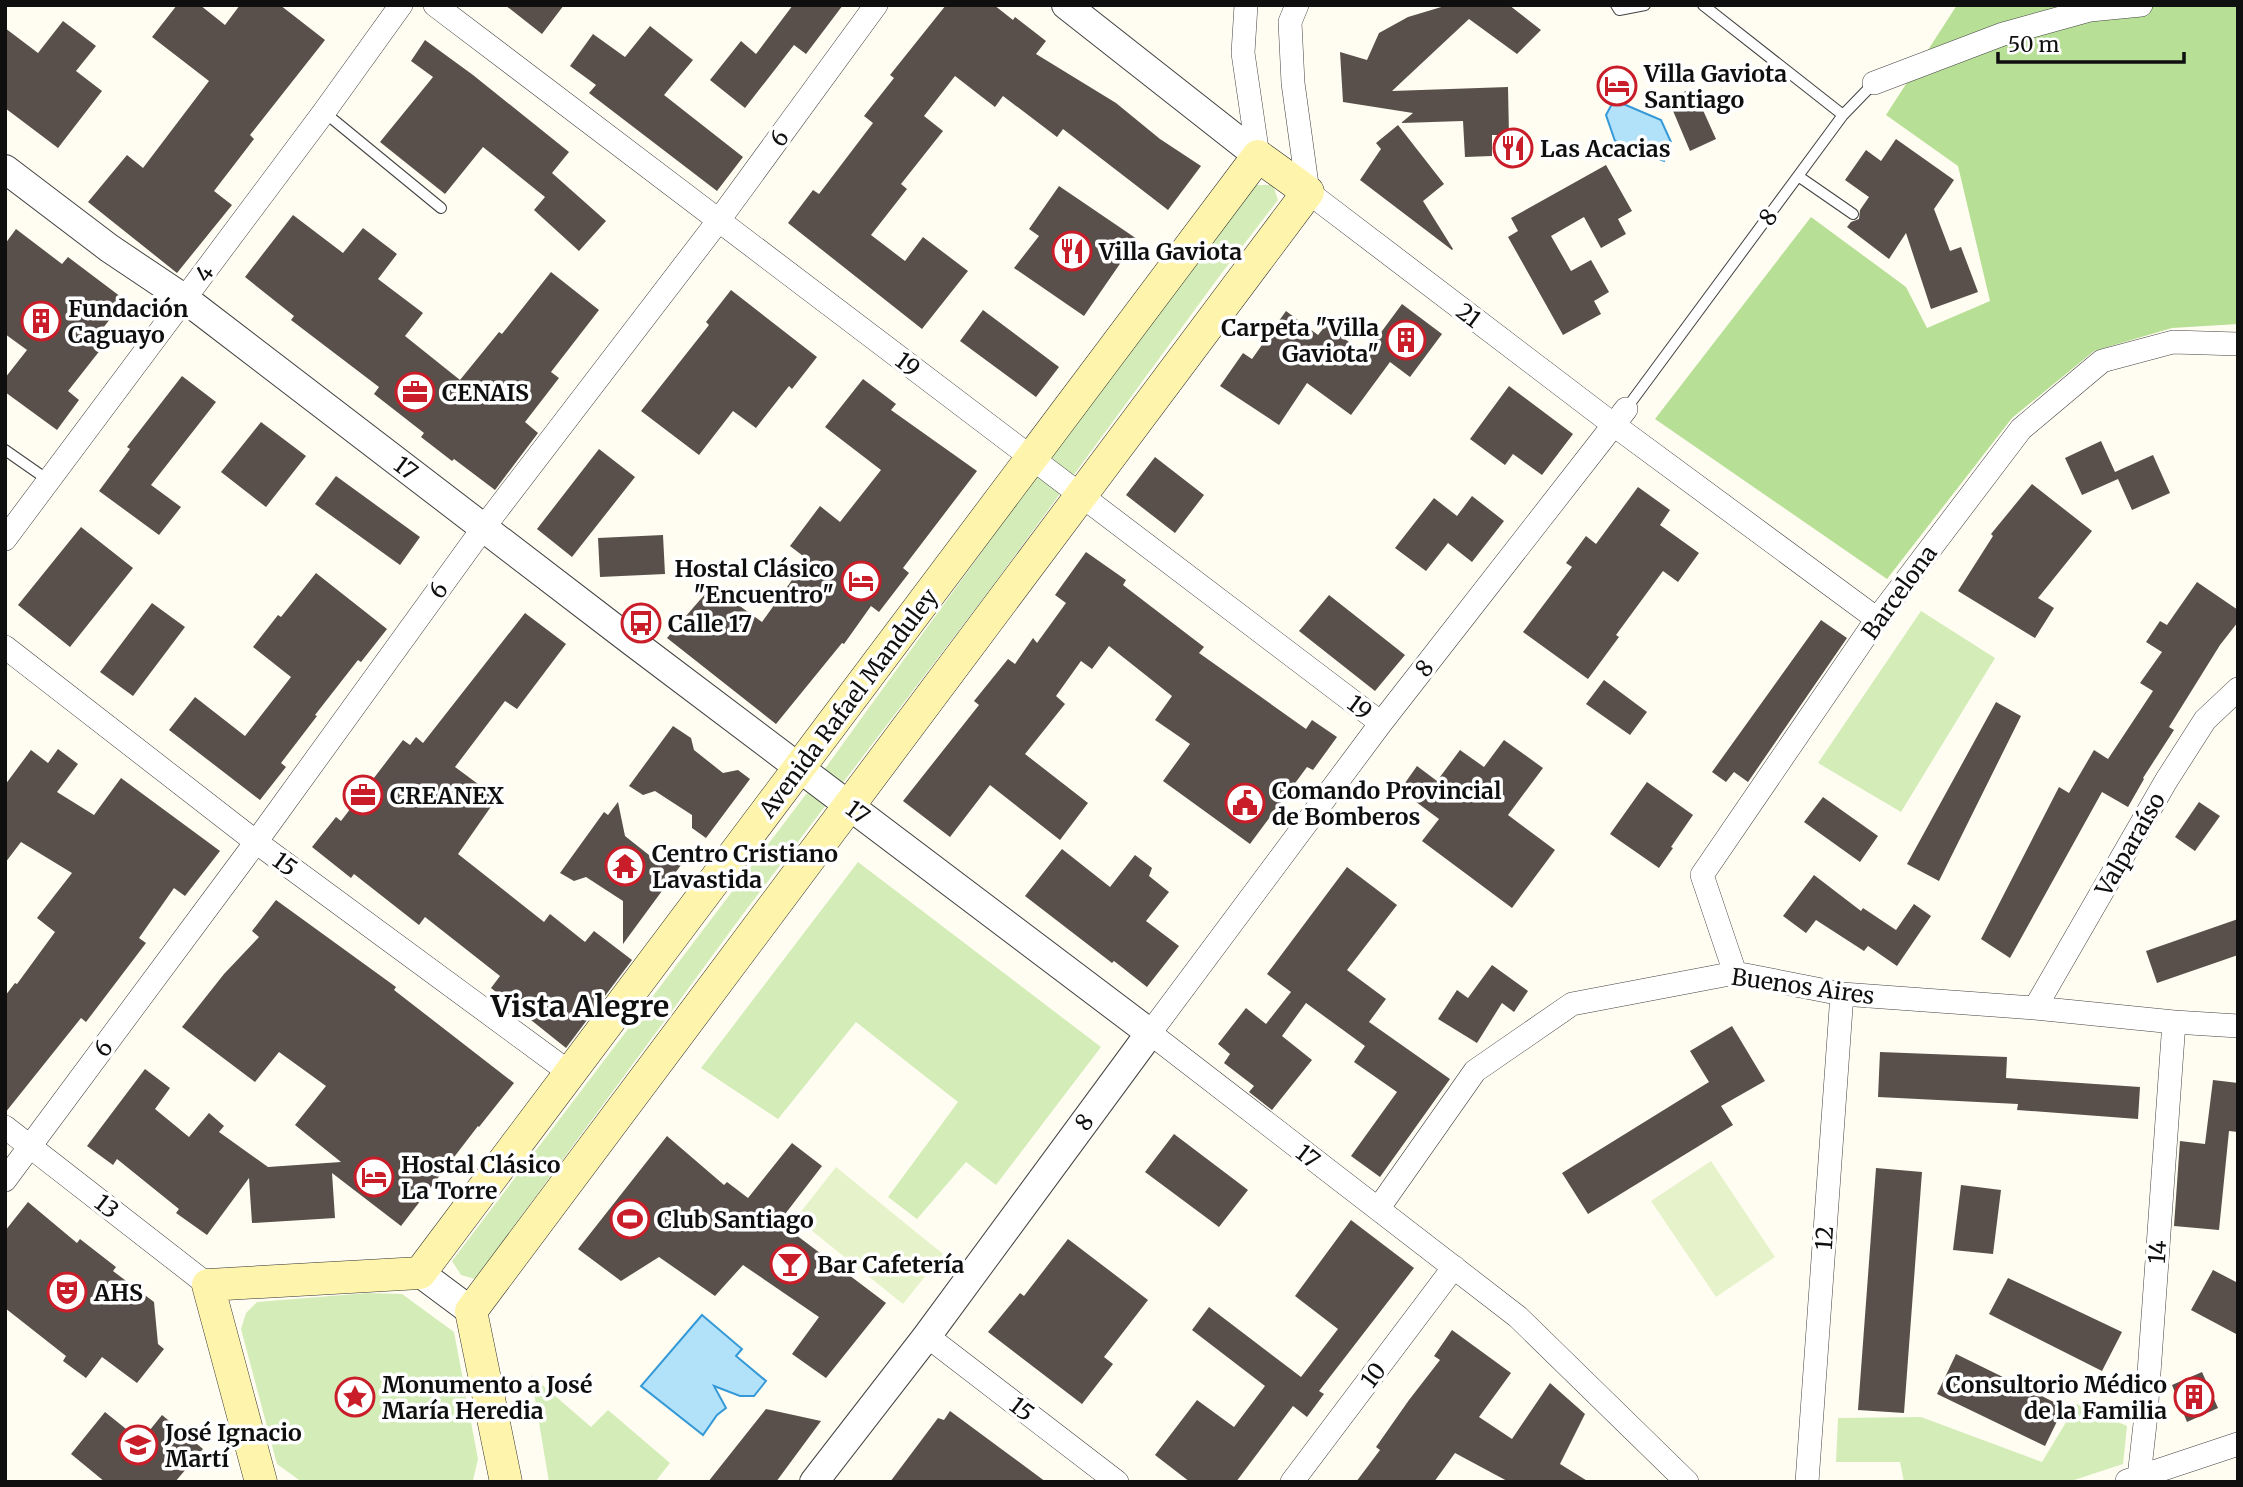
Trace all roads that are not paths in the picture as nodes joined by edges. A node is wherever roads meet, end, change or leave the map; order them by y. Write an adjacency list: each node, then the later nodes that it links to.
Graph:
1 (401, 5): 12 (street, 4)
2 (435, 5): 20 (street, 19)
3 (876, 5): 20 (street, 6)
4 (1066, 5): 14 (street, 21)
5 (1246, 5): 14 (street)
6 (1297, 5): 17 (street)
7 (1616, 5): 8 (lane)
8 (1645, 5)
9 (1703, 5): 13 (lane)
10 (2141, 5): 11 (street, 8)
11 (1874, 83): 13 (lane, 8)
12 (324, 112): 18 (lane); 21 (street, 4)
13 (1843, 115): 16 (lane, 8)
14 (1258, 156): 17 (main road, 21); 25 (main road, Avenida Rafael Manduley)
15 (5, 169): 21 (street, 17)
16 (1798, 176): 19 (lane); 23 (lane, 8)
17 (1308, 192): 23 (street, 21); 27 (main road)
18 (441, 208)
19 (1853, 214)
20 (719, 220): 25 (street, 19); 28 (street, 6)
21 (185, 299): 26 (street, 4); 28 (street, 17)
22 (2238, 344): 30 (street, Barcelona)
23 (1620, 417): 30 (street, 21); 33 (street, 8)
24 (5, 450): 26 (lane)
25 (1032, 457): 27 (street, 19); 34 (main road, Avenida Rafael Manduley)
26 (48, 480): 29 (street, 4)
27 (1081, 495): 33 (street, 19); 35 (main road)
28 (484, 527): 34 (street, 17); 36 (street, 6)
29 (5, 539)
30 (1877, 619): 37 (street, Barcelona)
31 (5, 647): 36 (street, 15)
32 (2238, 689): 39 (street, Valparaíso)
33 (1381, 723): 42 (street, 8)
34 (799, 768): 35 (street, 17); 43 (main road, Avenida Rafael Manduley)
35 (849, 805): 42 (street, 17); 51 (main road)
36 (256, 842): 43 (street, 15); 45 (street, 6)
37 (1735, 973): 38 (street, Buenos Aires); 47 (street, Buenos Aires)
38 (1842, 994): 39 (street, Buenos Aires); 61 (street, 12)
39 (2035, 1008): 40 (street, Buenos Aires)
40 (2174, 1023): 41 (street, Buenos Aires); 54 (street, 14)
41 (2238, 1026)
42 (1150, 1032): 47 (street, 17); 52 (street, 8)
43 (570, 1073): 49 (main road, Avenida Rafael Manduley)
44 (5, 1127): 45 (street, 13)
45 (30, 1146): 46 (street, 6); 50 (street, 13)
46 (5, 1180)
47 (1378, 1209): 48 (street, 17)
48 (1454, 1267): 59 (street, 10); 60 (street, 17)
49 (420, 1273): 50 (main road); 51 (street)
50 (208, 1285): 55 (main road)
51 (471, 1311): 56 (main road)
52 (927, 1336): 57 (street, 8); 58 (street, 15)
53 (2238, 1444): 54 (street)
54 (2135, 1480)
55 (261, 1482)
56 (506, 1482)
57 (814, 1482)
58 (1117, 1482)
59 (1292, 1482)
60 (1687, 1482)
61 (1807, 1482)

